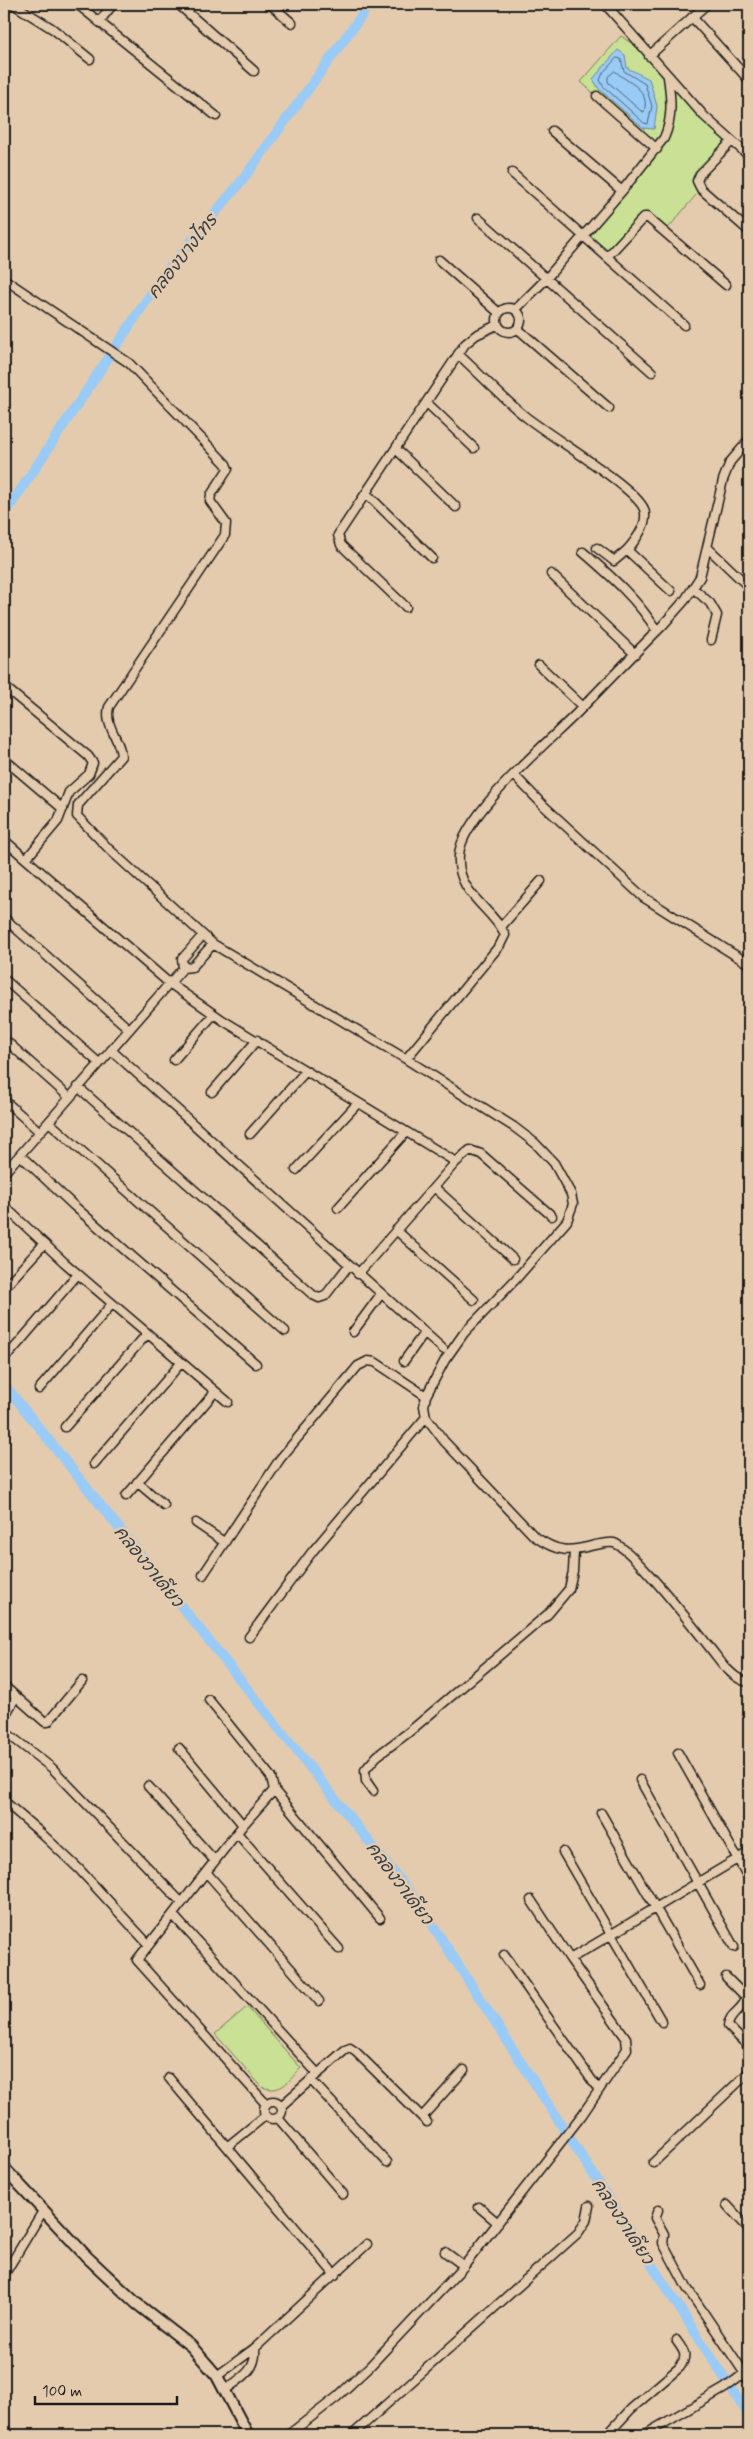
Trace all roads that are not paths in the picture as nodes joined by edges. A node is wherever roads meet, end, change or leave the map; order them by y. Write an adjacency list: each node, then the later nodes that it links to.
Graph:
1 (13, 4): 12 (street)
2 (77, 4): 9 (street)
3 (114, 4): 9 (street)
4 (178, 4): 13 (street)
5 (270, 4): 10 (street)
6 (605, 4): 11 (street)
7 (707, 4): 8 (street)
8 (692, 17): 11 (street); 15 (street)
9 (99, 22): 17 (street)
10 (292, 23)
11 (649, 56): 14 (street)
12 (90, 59)
13 (254, 71)
14 (668, 77): 19 (street); 20 (street)
15 (749, 80)
16 (597, 96): 20 (street)
17 (216, 116)
18 (552, 131): 23 (street)
19 (732, 141): 21 (street); 25 (street)
20 (657, 149): 23 (street)
21 (749, 156)
22 (512, 173): 26 (street)
23 (622, 191): 26 (street)
24 (478, 218): 30 (street)
25 (749, 231)
26 (583, 235): 27 (street); 30 (street)
27 (607, 257): 31 (street); 35 (street)
28 (439, 260): 33 (street)
29 (4, 279): 70 (street)
30 (546, 279): 32 (street); 38 (street)
31 (726, 285)
32 (516, 309): 33 (street); 36 (street)
33 (498, 312): 34 (street)
34 (497, 324): 36 (street); 37 (street)
35 (684, 325)
36 (518, 329): 40 (street)
37 (458, 354): 39 (street); 48 (street)
38 (652, 372)
39 (427, 403): 42 (street); 43 (street)
40 (609, 408)
41 (749, 440): 47 (street)
42 (474, 448)
43 (396, 449): 44 (street); 45 (street)
44 (366, 493): 50 (street); 55 (street)
45 (456, 507)
46 (597, 548): 48 (street)
47 (708, 548): 52 (street); 53 (street)
48 (627, 550): 54 (street)
49 (584, 552): 56 (street)
50 (432, 558)
51 (551, 574): 58 (street)
52 (749, 587)
53 (693, 588): 56 (street); 57 (street)
54 (671, 591)
55 (406, 607)
56 (658, 631): 58 (street)
57 (711, 640)
58 (635, 654): 61 (street)
59 (539, 666): 61 (street)
60 (6, 688): 64 (street)
61 (583, 707): 63 (street)
62 (4, 759): 64 (street)
63 (514, 775): 69 (street); 72 (street)
64 (63, 809): 66 (street)
65 (4, 840): 66 (street)
66 (26, 859): 75 (street)
67 (541, 882): 69 (street)
68 (4, 918): 77 (street)
69 (501, 927): 81 (street)
70 (203, 936): 71 (street); 73 (street)
71 (214, 944): 73 (street); 81 (street)
72 (749, 964)
73 (182, 968): 75 (street)
74 (4, 979): 83 (street)
75 (169, 983): 76 (street); 77 (street)
76 (214, 1014): 79 (street); 82 (street)
77 (130, 1029): 80 (street)
78 (4, 1039): 87 (street)
79 (257, 1040): 84 (street); 86 (street)
80 (111, 1050): 83 (street); 105 (street)
81 (406, 1059): 123 (street)
82 (174, 1060)
83 (99, 1063): 85 (street)
84 (306, 1071): 89 (street); 93 (street)
85 (78, 1087): 87 (street); 105 (street)
86 (212, 1092)
87 (69, 1097): 90 (street)
88 (4, 1100): 91 (street)
89 (358, 1103): 92 (street); 96 (street)
90 (49, 1122): 91 (street); 112 (street)
91 (40, 1132): 94 (street)
92 (406, 1132): 95 (street); 100 (street)
93 (250, 1134)
94 (20, 1155): 97 (street); 120 (street)
95 (456, 1162): 98 (street); 101 (street)
96 (296, 1170)
97 (4, 1173)
98 (434, 1188): 102 (street); 104 (street)
99 (4, 1206): 103 (street)
100 (338, 1208)
101 (552, 1216)
102 (396, 1230): 107 (street); 110 (street)
103 (44, 1244): 106 (street); 108 (street)
104 (513, 1260)
105 (349, 1265): 107 (street)
106 (78, 1274): 111 (street); 117 (street)
107 (358, 1274): 109 (street)
108 (4, 1288)
109 (381, 1294): 113 (street); 114 (street)
110 (474, 1300)
111 (112, 1304): 115 (street); 121 (street)
112 (285, 1331)
113 (353, 1332)
114 (424, 1333): 116 (street); 118 (street)
115 (147, 1334): 119 (street); 126 (street)
116 (442, 1349)
117 (10, 1353)
118 (404, 1361)
119 (182, 1363): 122 (street); 127 (street)
120 (256, 1364)
121 (39, 1389)
122 (215, 1392): 124 (street); 128 (street)
123 (426, 1396): 125 (street); 132 (street)
124 (228, 1402)
125 (426, 1417): 133 (street); 135 (street)
126 (65, 1427)
127 (94, 1464)
128 (138, 1482): 129 (street); 130 (street)
129 (126, 1496)
130 (164, 1505)
131 (196, 1523): 132 (street)
132 (224, 1542): 134 (street)
133 (574, 1551): 137 (street); 148 (street)
134 (203, 1575)
135 (249, 1637)
136 (82, 1681): 139 (street)
137 (749, 1682)
138 (4, 1686): 139 (street)
139 (16, 1697): 141 (street)
140 (210, 1700): 147 (street)
141 (4, 1717)
142 (4, 1730): 161 (street)
143 (179, 1748): 151 (street)
144 (678, 1753): 155 (street)
145 (640, 1780): 159 (street)
146 (148, 1786): 156 (street)
147 (274, 1790): 151 (street); 164 (street)
148 (373, 1792)
149 (5, 1804): 166 (street)
150 (601, 1813): 162 (street)
151 (244, 1825): 152 (street)
152 (237, 1833): 156 (street); 168 (street)
153 (563, 1852): 165 (street)
154 (749, 1852): 155 (street)
155 (738, 1858): 158 (street); 159 (street)
156 (215, 1861): 157 (street)
157 (206, 1872): 161 (street); 173 (street)
158 (749, 1879)
159 (698, 1882): 162 (street); 167 (street)
160 (531, 1900): 170 (street)
161 (182, 1903): 163 (street)
162 (657, 1906): 165 (street); 172 (street)
163 (173, 1915): 166 (street); 178 (street)
164 (380, 1918)
165 (612, 1934): 170 (street); 174 (street)
166 (150, 1945): 182 (street)
167 (734, 1947)
168 (339, 1950)
169 (504, 1955): 181 (street)
170 (570, 1959): 181 (street)
171 (726, 1977): 175 (street)
172 (700, 1985)
173 (320, 2001)
174 (662, 2022)
175 (749, 2047)
176 (464, 2070): 178 (street)
177 (749, 2072): 188 (street)
178 (318, 2074): 180 (street)
179 (169, 2078): 186 (street)
180 (311, 2080): 183 (street); 187 (street)
181 (598, 2089): 196 (street)
182 (266, 2104): 183 (street); 184 (street)
183 (281, 2106): 185 (street)
184 (265, 2116): 185 (street); 186 (street)
185 (278, 2118): 190 (street)
186 (228, 2146): 202 (street)
187 (386, 2162)
188 (653, 2162)
189 (4, 2168): 195 (street)
190 (343, 2194)
191 (727, 2205): 197 (street)
192 (589, 2206): 210 (street)
193 (480, 2208): 196 (street)
194 (658, 2210): 205 (street)
195 (43, 2211): 201 (street); 206 (street)
196 (498, 2223): 200 (street)
197 (749, 2229)
198 (367, 2244): 202 (street)
199 (445, 2252): 200 (street)
200 (464, 2266): 209 (street)
201 (4, 2275)
202 (335, 2275): 204 (street)
203 (676, 2340): 211 (street)
204 (254, 2348): 206 (street); 207 (street)
205 (746, 2375): 212 (street)
206 (217, 2376): 207 (street)
207 (225, 2390): 208 (street)
208 (248, 2435)
209 (288, 2435)
210 (352, 2435)
211 (607, 2435)
212 (644, 2435)

